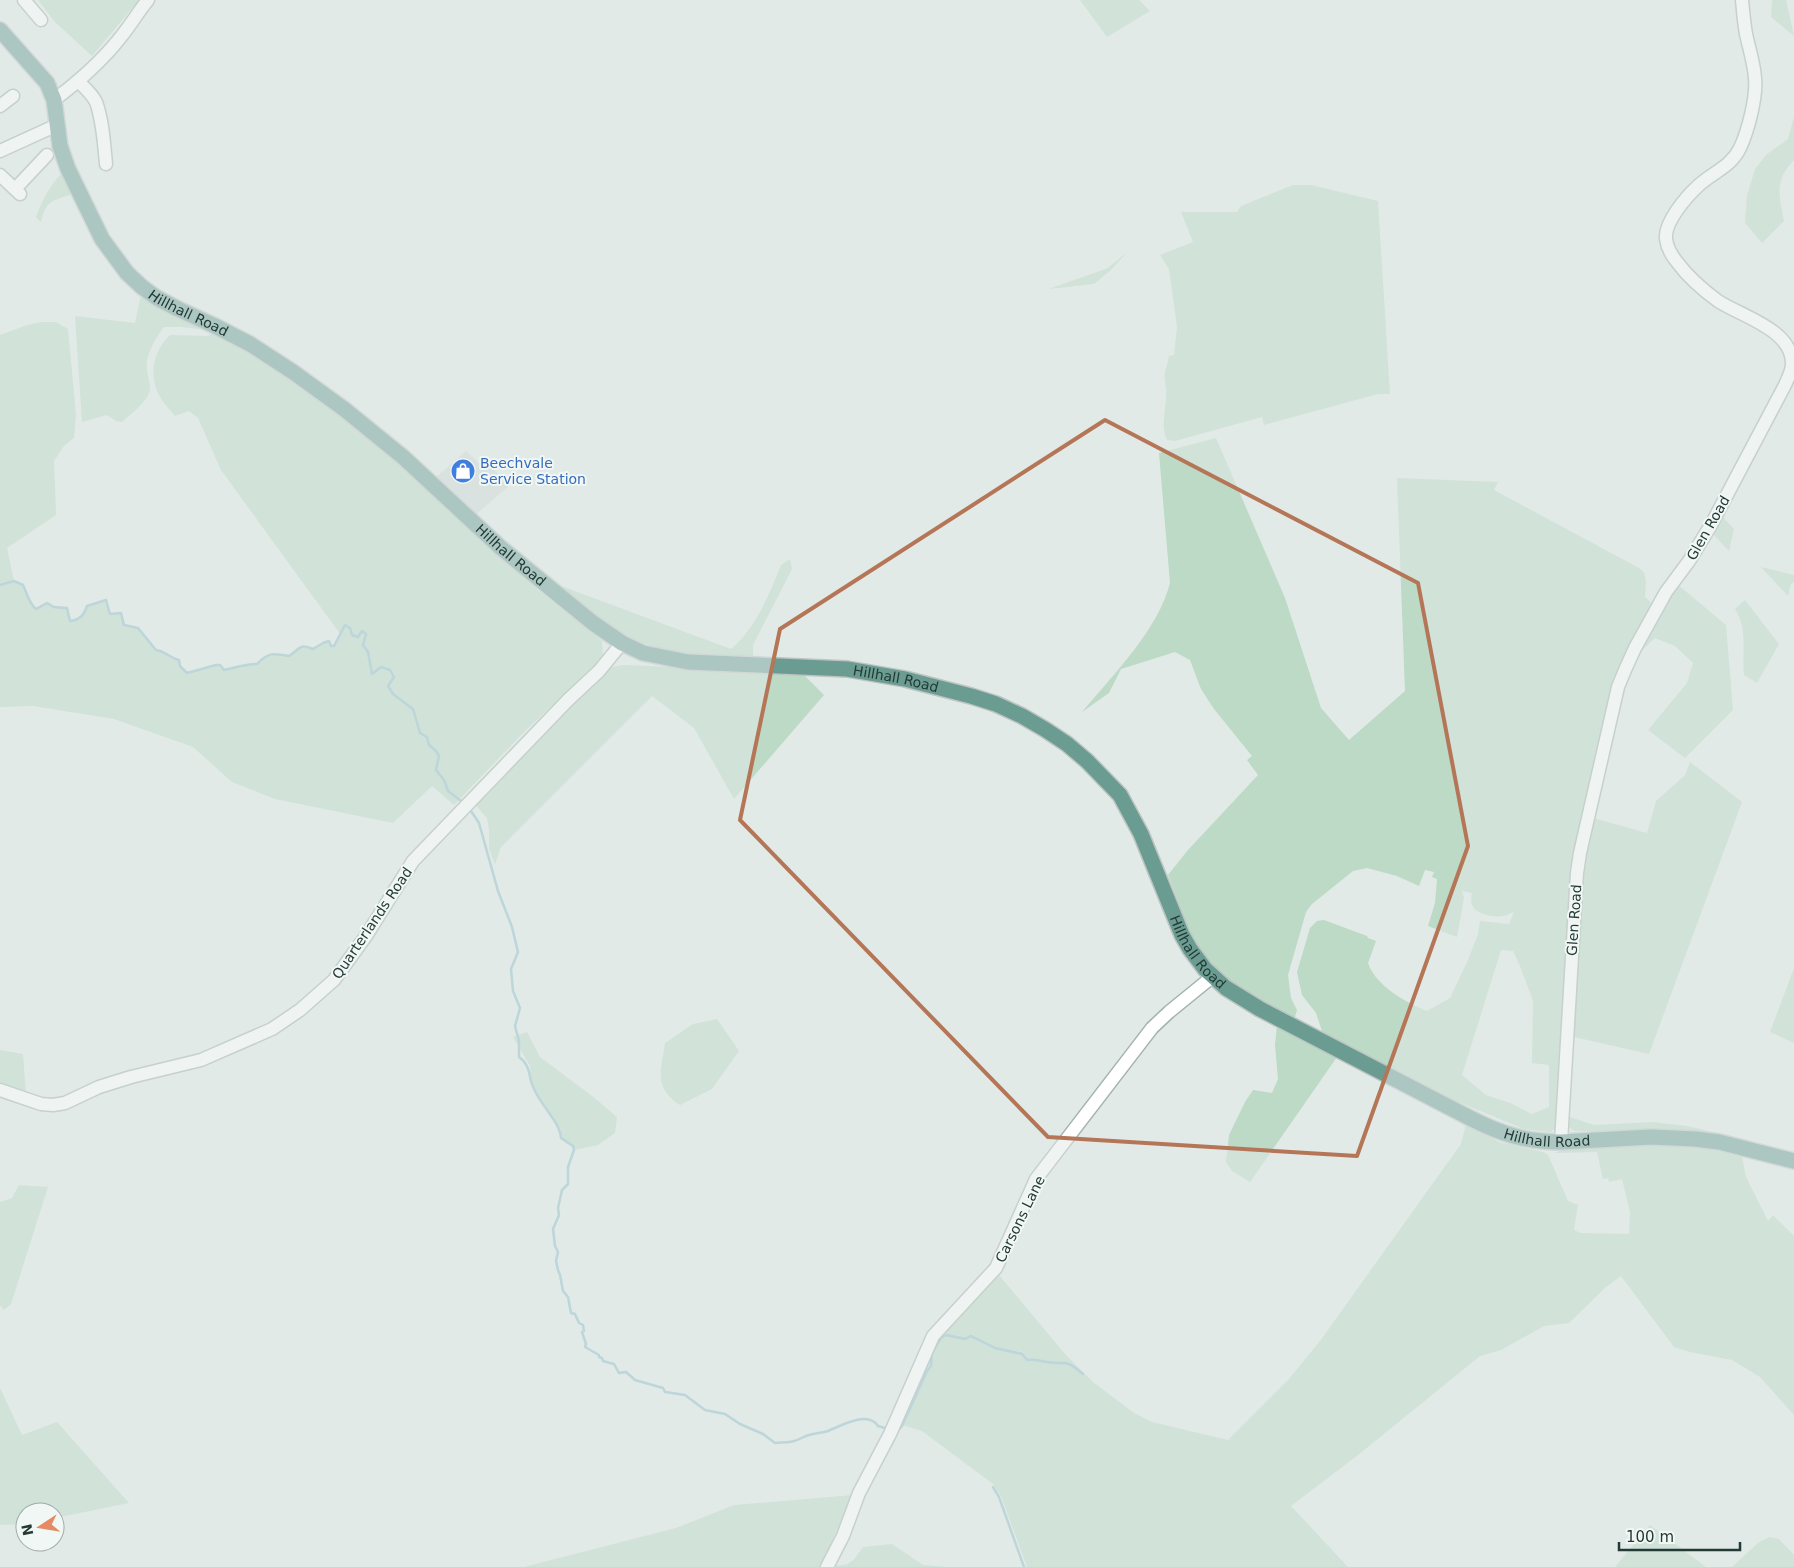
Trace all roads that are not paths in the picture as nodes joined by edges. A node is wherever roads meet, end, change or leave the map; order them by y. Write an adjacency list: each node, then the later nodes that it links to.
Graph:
1 (24, 0): 4 (street)
2 (148, 0): 6 (street)
3 (1742, 0): 18 (street, Glen Road)
4 (41, 20)
5 (0, 30): 8 (main road)
6 (78, 81): 8 (street); 13 (street)
7 (13, 96): 9 (street)
8 (54, 100): 10 (main road, Hillhall Road)
9 (0, 106)
10 (57, 125): 11 (street); 15 (main road, Hillhall Road)
11 (1, 150)
12 (47, 155): 14 (street)
13 (106, 164)
14 (0, 175)
15 (622, 643): 16 (main road, Hillhall Road); 17 (street, Quarterlands Road)
16 (1212, 977): 18 (main road, Hillhall Road); 20 (street, Carsons Lane)
17 (0, 1090)
18 (1561, 1142): 19 (main road, Hillhall Road)
19 (1794, 1161)
20 (827, 1567)

